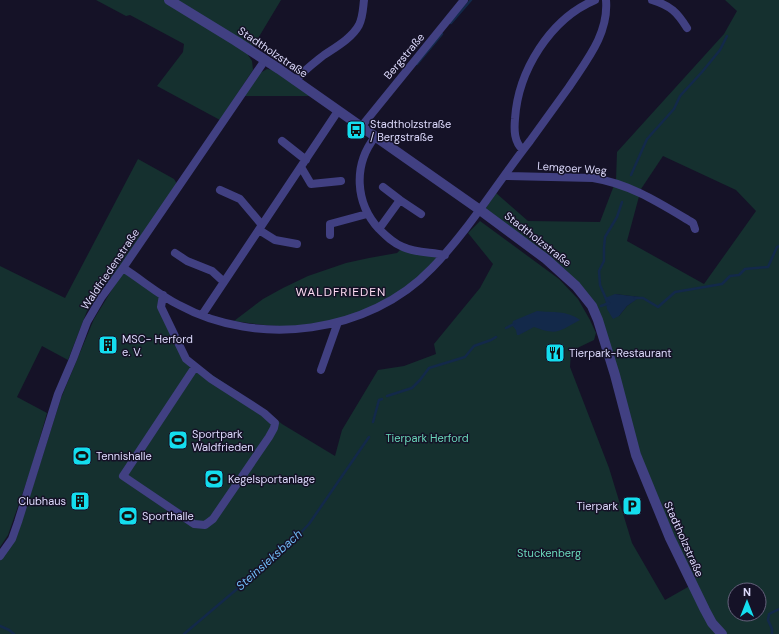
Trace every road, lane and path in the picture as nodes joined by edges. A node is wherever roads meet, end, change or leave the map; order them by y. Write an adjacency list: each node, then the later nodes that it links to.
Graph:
1 (169, 0): 8 (street, Stadtholzstraße)
2 (364, 0): 9 (street)
3 (464, 0): 11 (street, Bergstraße)
4 (595, 0): 14 (street)
5 (606, 0): 14 (street)
6 (652, 0): 7 (street)
7 (686, 28)
8 (265, 60): 9 (street, Stadtholzstraße); 31 (street, Waldfriedenstraße)
9 (295, 80): 10 (street, Stadtholzstraße)
10 (338, 111): 11 (street, Stadtholzstraße); 15 (street)
11 (361, 127): 12 (street, Stadtholzstraße)
12 (375, 137): 21 (street, Stadtholzstraße); 22 (street)
13 (282, 141): 15 (street)
14 (523, 150): 16 (street)
15 (304, 164): 17 (street); 24 (street)
16 (505, 176): 21 (street); 26 (street, Lemgoer Weg)
17 (342, 182)
18 (383, 187): 20 (street)
19 (220, 190): 24 (street)
20 (400, 200): 23 (street); 25 (street)
21 (480, 210): 30 (street); 39 (street, Stadtholzstraße)
22 (367, 214): 25 (street); 27 (street)
23 (421, 214)
24 (261, 227): 28 (street); 32 (street)
25 (379, 229): 30 (street)
26 (695, 229)
27 (330, 235)
28 (296, 244)
29 (175, 253): 32 (street)
30 (445, 255): 35 (street)
31 (123, 268): 33 (street); 38 (street, Waldfriedenstraße)
32 (224, 282): 34 (street)
33 (163, 295): 34 (street); 36 (street)
34 (202, 315): 35 (street)
35 (338, 322): 37 (street)
36 (195, 367): 36 (street)
37 (321, 370)
38 (0, 556)
39 (722, 634)

